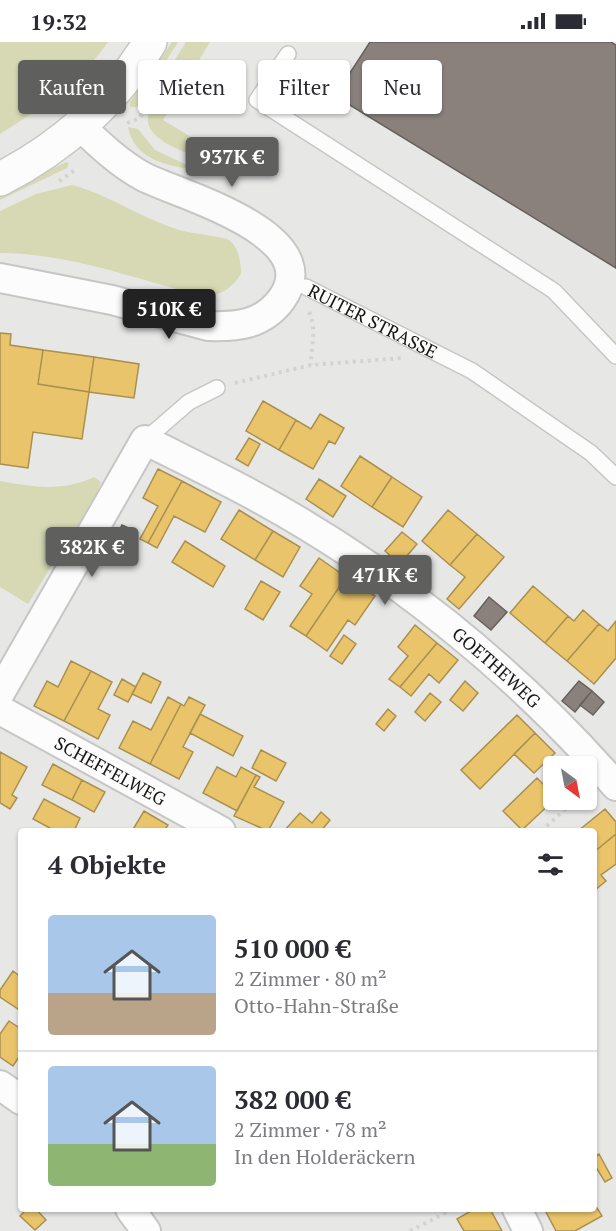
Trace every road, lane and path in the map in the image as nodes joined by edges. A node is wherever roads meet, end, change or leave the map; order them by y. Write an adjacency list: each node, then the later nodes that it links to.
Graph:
1 (150, 42): 3 (street)
2 (288, 54): 9 (lane)
3 (80, 126): 4 (street); 6 (street, RUITER STRASSE)
4 (0, 179)
5 (0, 278): 6 (street)
6 (297, 284): 8 (lane, RUITER STRASSE)
7 (314, 332): 10 (path)
8 (430, 347): 10 (path); 13 (lane, RUITER STRASSE)
9 (616, 356)
10 (311, 364): 11 (path)
11 (217, 388): 12 (lane)
12 (145, 440): 14 (street); 16 (street, GOETHEWEG)
13 (616, 477)
14 (0, 693)
15 (0, 710): 18 (street, SCHEFFELWEG)
16 (616, 786)
17 (565, 810): 19 (path)
18 (216, 828)
19 (544, 828)
20 (0, 1085): 21 (street)
21 (18, 1098)
22 (132, 1212): 25 (street)
23 (447, 1212): 26 (path)
24 (518, 1212): 27 (street)
25 (146, 1231)
26 (410, 1231)
27 (528, 1231)

